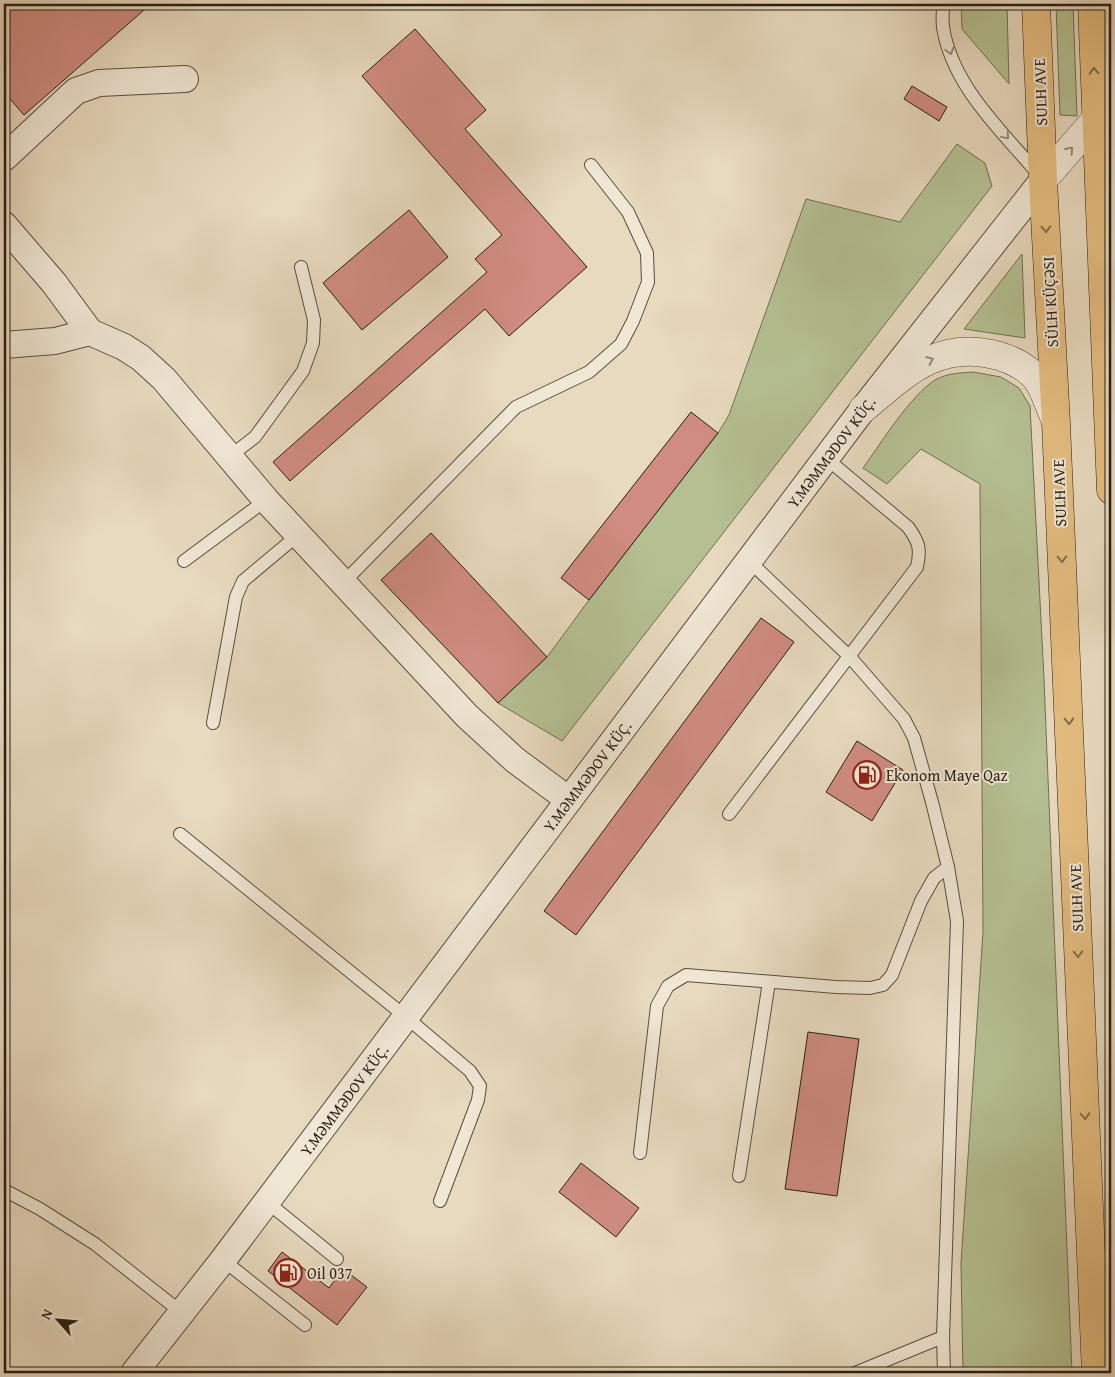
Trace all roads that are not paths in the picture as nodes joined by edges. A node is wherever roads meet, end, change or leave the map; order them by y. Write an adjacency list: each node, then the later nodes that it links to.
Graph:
1 (943, 4): 8 (lane, one-way to 8)
2 (1036, 4): 8 (highway, SULH AVE)
3 (1092, 4): 5 (highway, one-way to 3)
4 (185, 79): 6 (street)
5 (1096, 119): 8 (street, one-way to 5); 17 (highway)
6 (4, 158)
7 (591, 165): 22 (lane)
8 (1043, 180): 13 (street, Y.MƏMMƏDOV KÜÇ.); 14 (highway, SÜLH KÜÇƏSI, one-way to 14)
9 (4, 225): 11 (street)
10 (301, 267): 15 (lane)
11 (90, 332): 12 (street); 15 (street)
12 (4, 345)
13 (863, 408): 14 (street, one-way to 14); 16 (street, Y.MƏMMƏDOV KÜÇ.)
14 (1056, 423): 44 (highway, SULH AVE, one-way to 44)
15 (229, 457): 18 (street)
16 (826, 458): 20 (street, Y.MƏMMƏDOV KÜÇ.); 23 (lane)
17 (1111, 488)
18 (266, 500): 19 (street); 21 (lane)
19 (298, 535): 22 (street); 24 (lane)
20 (748, 560): 23 (lane); 25 (street, Y.MƏMMƏDOV KÜÇ.)
21 (184, 561)
22 (343, 583): 25 (street)
23 (850, 657): 26 (lane); 28 (lane)
24 (213, 723)
25 (569, 800): 30 (street, Y.MƏMMƏDOV KÜÇ.)
26 (729, 814)
27 (180, 834): 30 (lane)
28 (948, 867): 29 (lane); 40 (lane)
29 (769, 982): 31 (lane); 32 (lane)
30 (406, 1017): 34 (lane); 35 (street, Y.MƏMMƏDOV KÜÇ.)
31 (640, 1153)
32 (739, 1176)
33 (4, 1190): 38 (lane)
34 (440, 1201)
35 (267, 1202): 36 (lane); 37 (street, Y.MƏMMƏDOV KÜÇ.)
36 (337, 1259)
37 (223, 1260): 38 (street, Y.MƏMMƏDOV KÜÇ.); 39 (lane)
38 (181, 1312): 41 (street, Y.MƏMMƏDOV KÜÇ.)
39 (305, 1325)
40 (943, 1337): 42 (lane); 43 (lane)
41 (134, 1373)
42 (854, 1373)
43 (944, 1373)
44 (1096, 1373)

